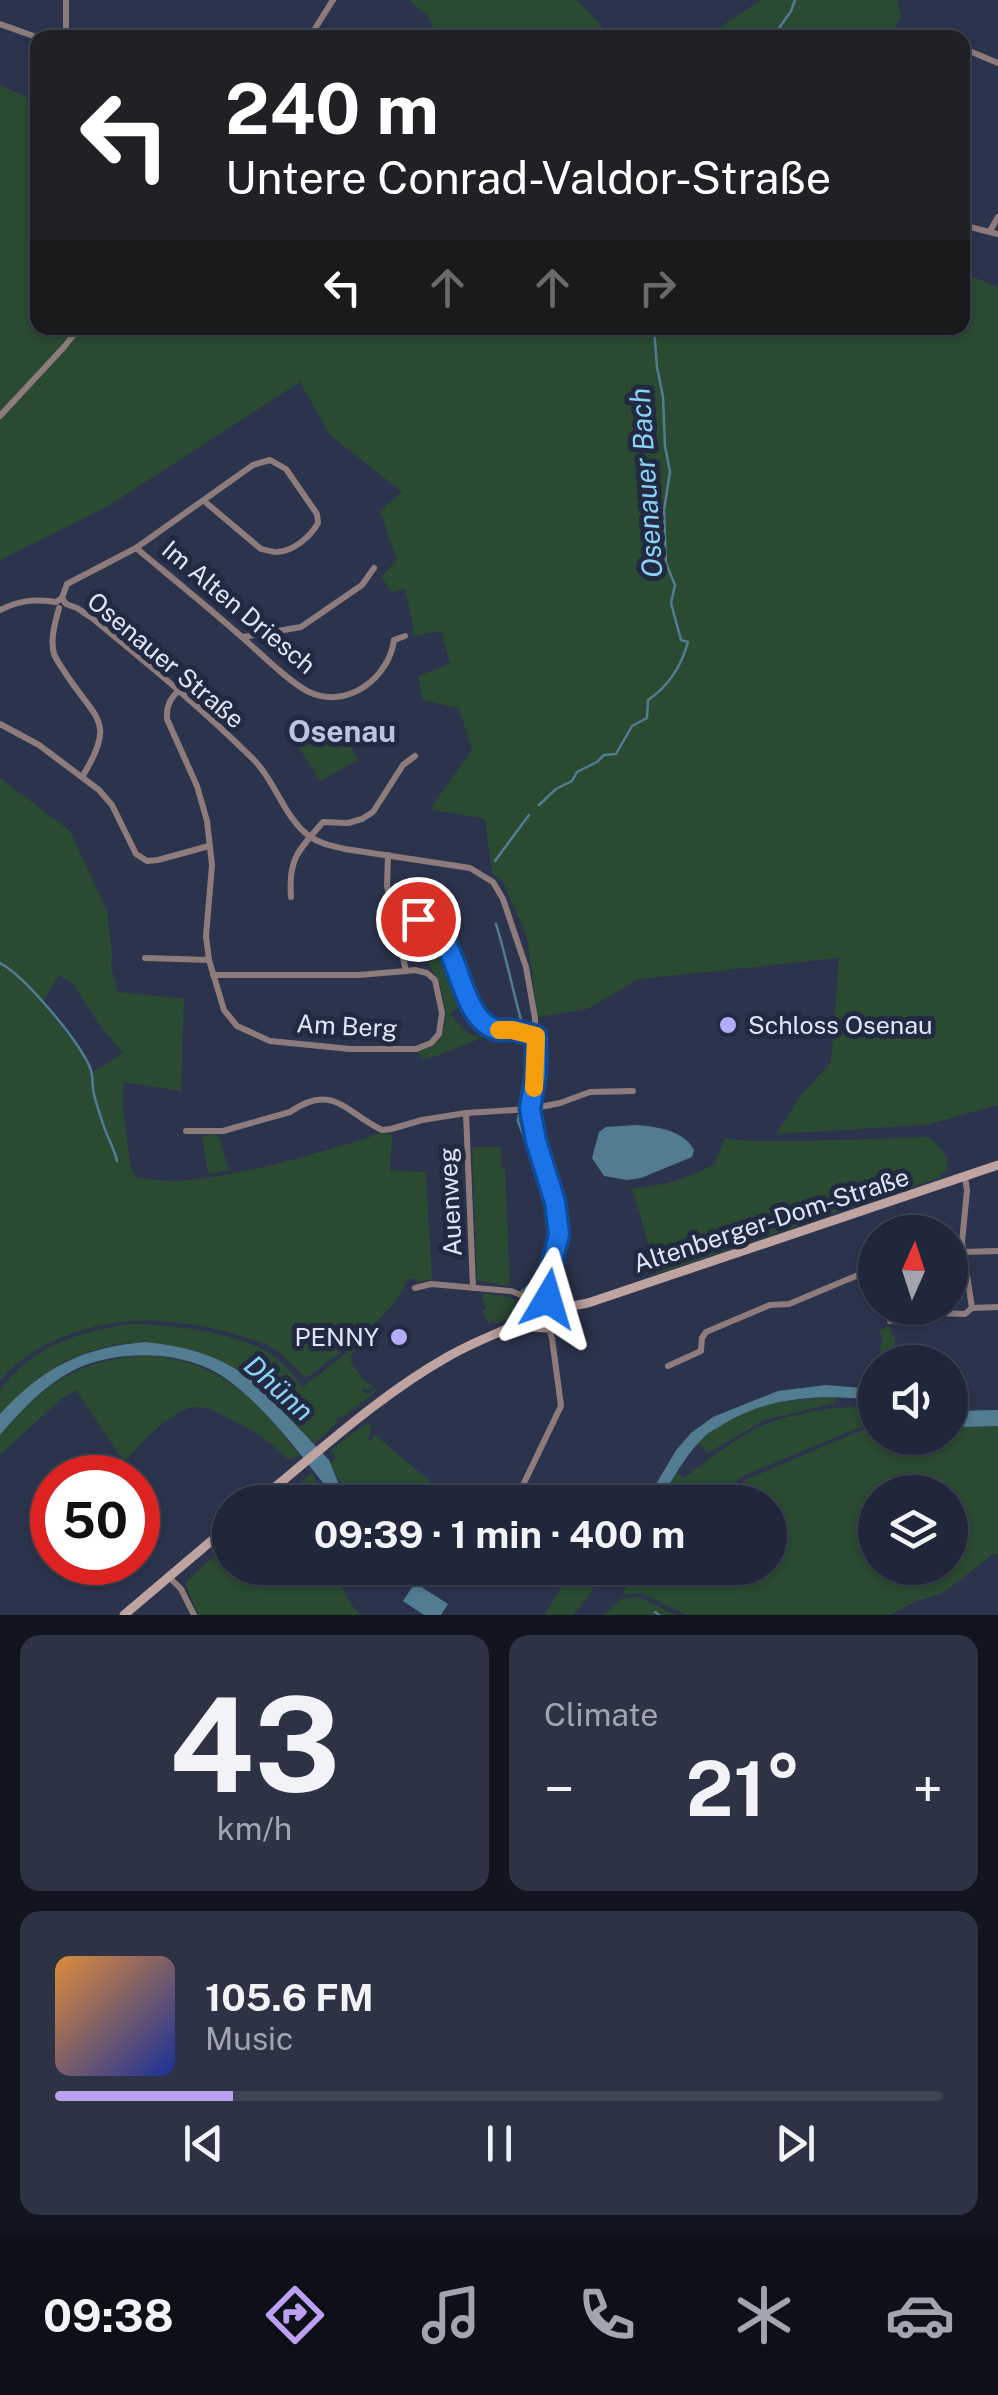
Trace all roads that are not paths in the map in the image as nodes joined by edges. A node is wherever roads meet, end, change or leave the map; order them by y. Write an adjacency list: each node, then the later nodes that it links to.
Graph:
1 (66, 0): 4 (street)
2 (333, 0): 5 (street)
3 (0, 24): 6 (street)
4 (66, 30)
5 (315, 30)
6 (30, 35)
7 (970, 51): 8 (street)
8 (998, 63)
9 (998, 217): 10 (street)
10 (994, 233)
11 (73, 335): 12 (street)
12 (0, 416)
13 (204, 501): 13 (street); 14 (street)
14 (136, 548): 16 (street); 19 (street, Im Alten Driesch)
15 (374, 568): 19 (street)
16 (61, 603): 17 (street, Osenauer Straße); 20 (street, Osenauer Straße); 25 (street)
17 (0, 610)
18 (405, 636): 19 (street, Im Alten Driesch)
19 (242, 637)
20 (178, 690): 26 (street, Osenauer Straße); 27 (street, Am Berg)
21 (0, 724): 25 (street)
22 (414, 756): 24 (street)
23 (394, 758): 24 (street)
24 (403, 764): 26 (street)
25 (82, 777): 27 (street)
26 (310, 838): 28 (street); 29 (street)
27 (209, 846): 36 (street, Am Berg)
28 (388, 855): 37 (street); 39 (street)
29 (291, 897)
30 (434, 914): 32 (street)
31 (409, 921): 32 (street)
32 (427, 921): 39 (street)
33 (157, 947): 35 (street)
34 (146, 958): 35 (street)
35 (157, 958): 36 (street)
36 (209, 960): 38 (street, Am Berg)
37 (406, 971): 38 (street); 38 (street, Am Berg)
38 (213, 975)
39 (536, 1036): 41 (street)
40 (633, 1091): 41 (street)
41 (530, 1109): 42 (street); 53 (street)
42 (466, 1113): 43 (street); 51 (street, Auenweg)
43 (186, 1131)
44 (998, 1165): 45 (main road, Altenberger-Dom-Straße)
45 (964, 1176): 46 (street); 57 (main road, Altenberger-Dom-Straße)
46 (966, 1215)
47 (998, 1251): 48 (street)
48 (968, 1252)
49 (858, 1275): 61 (street)
50 (414, 1288): 51 (street)
51 (473, 1288): 54 (street)
52 (968, 1288): 56 (street)
53 (544, 1297): 54 (main road); 57 (main road)
54 (528, 1302): 59 (main road)
55 (998, 1307): 56 (street)
56 (972, 1308): 58 (street)
57 (556, 1309): 60 (main road)
58 (968, 1311)
59 (526, 1320): 60 (main road); 62 (main road)
60 (548, 1326): 63 (street)
61 (668, 1366)
62 (278, 1485)
63 (522, 1485)
64 (212, 1540): 65 (main road)
65 (169, 1577): 66 (main road); 67 (street)
66 (124, 1615)
67 (194, 1615)

